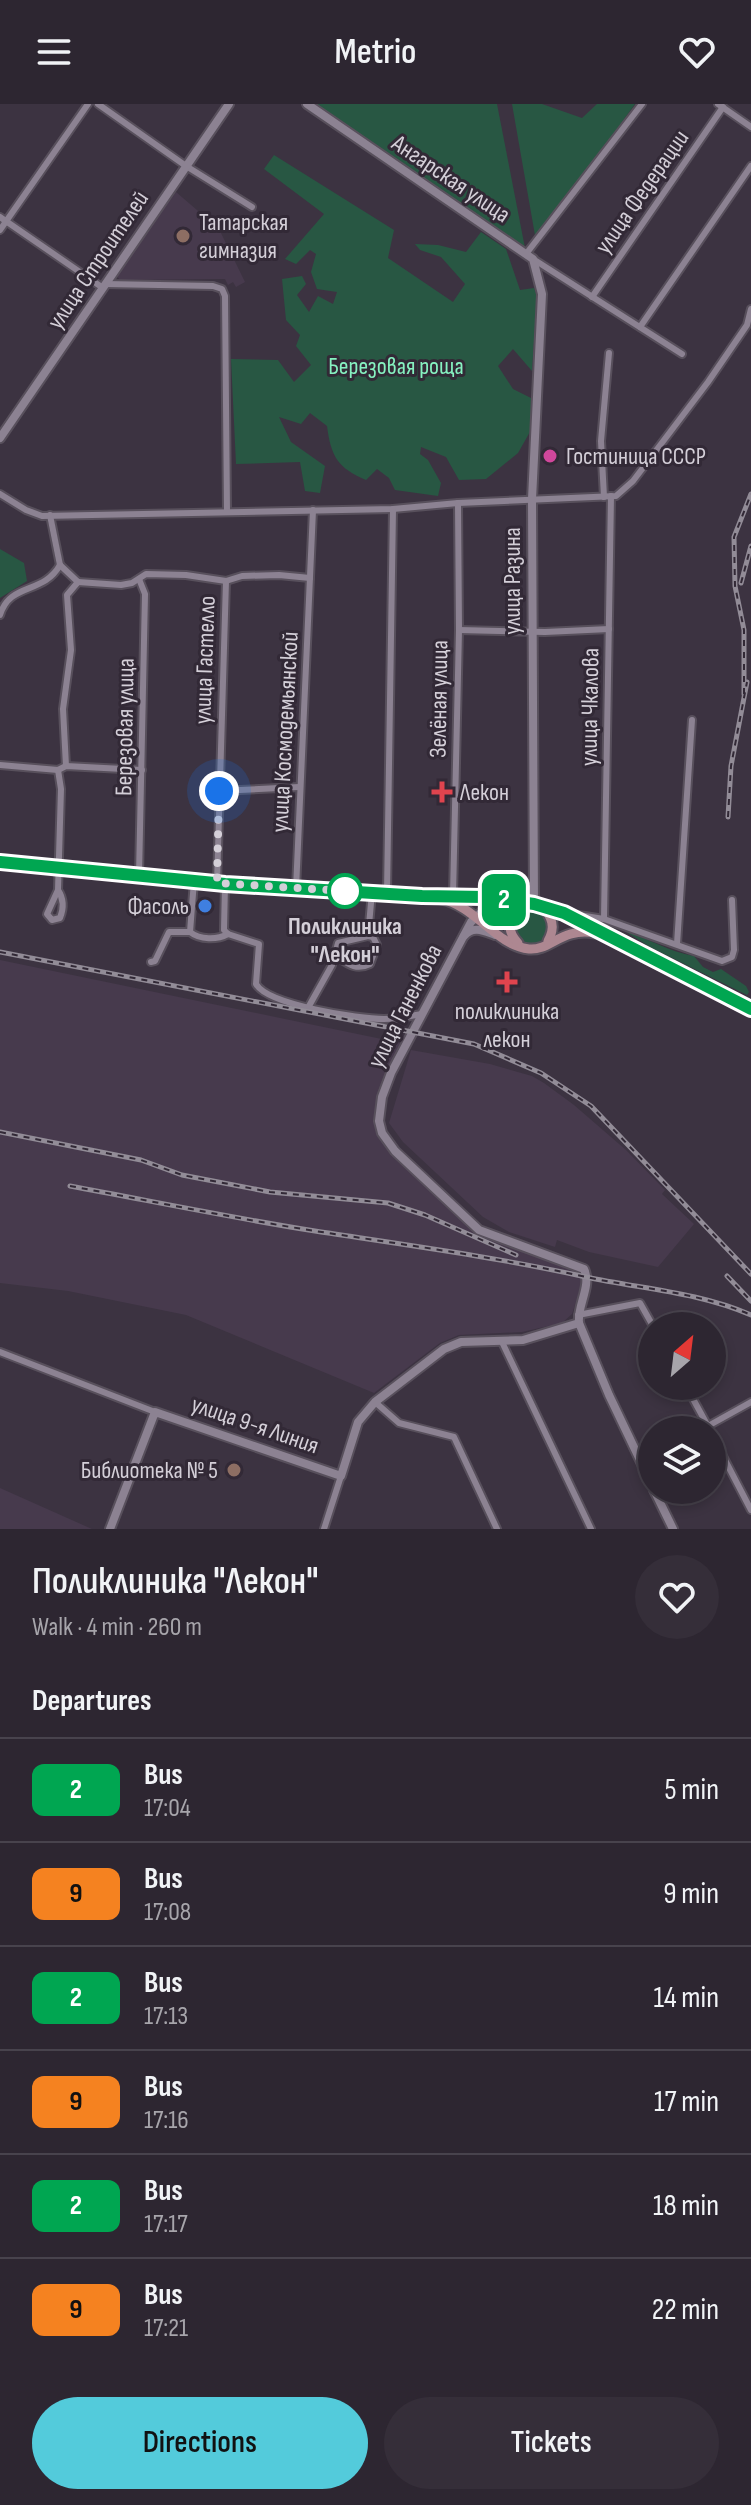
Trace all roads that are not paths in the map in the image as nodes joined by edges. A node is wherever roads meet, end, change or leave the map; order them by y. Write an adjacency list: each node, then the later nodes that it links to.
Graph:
1 (88, 104): 11 (street)
2 (98, 104): 8 (street)
3 (229, 104): 8 (street, улица Строителей)
4 (307, 104): 13 (street, Ангарская улица)
5 (642, 104): 13 (street)
6 (720, 106): 7 (street); 15 (street, улица Федерации)
7 (751, 127)
8 (186, 166): 10 (street); 14 (street, улица Строителей)
9 (751, 166): 17 (street)
10 (252, 207)
11 (3, 219): 12 (street); 14 (street)
12 (0, 230)
13 (530, 256): 15 (street); 23 (street, улица Разина)
14 (104, 286): 20 (street, улица Строителей); 27 (street)
15 (592, 297): 17 (street)
16 (751, 309): 22 (street)
17 (640, 327): 19 (street)
18 (609, 353): 22 (street, улица Чкалова)
19 (682, 354)
20 (0, 438)
21 (0, 494): 28 (street)
22 (608, 496): 23 (street); 35 (street, улица Чкалова)
23 (532, 499): 24 (street); 37 (street, улица Разина)
24 (458, 503): 25 (street); 36 (street, Зелёная улица)
25 (393, 509): 26 (street); 53 (street, Зелёная улица)
26 (313, 510): 27 (street); 30 (street, улица Космодемьянской)
27 (227, 511): 28 (street)
28 (50, 515): 29 (street)
29 (60, 565): 33 (street); 34 (street)
30 (310, 578): 32 (street); 43 (street, улица Космодемьянской)
31 (139, 579): 32 (street); 33 (street); 42 (street, Березовая улица)
32 (226, 581): 44 (street, улица Гастелло)
33 (78, 582): 40 (street)
34 (0, 615)
35 (609, 629): 37 (street); 59 (street, улица Чкалова)
36 (459, 630): 37 (street); 54 (street, Зелёная улица)
37 (533, 631): 56 (street, улица Разина)
38 (692, 720): 66 (street)
39 (0, 765): 41 (street)
40 (66, 766): 41 (street); 42 (street)
41 (58, 770): 46 (street)
42 (142, 770): 47 (street, Березовая улица)
43 (299, 787): 44 (street); 50 (street, улица Космодемьянской)
44 (219, 791): 49 (street, улица Гастелло)
45 (0, 862): 46 (main road)
46 (60, 868): 47 (main road); 51 (street)
47 (139, 876): 48 (main road)
48 (194, 881): 49 (main road); 60 (street)
49 (221, 883): 50 (main road); 61 (street, улица Гастелло)
50 (296, 889): 52 (main road)
51 (58, 890)
52 (372, 892): 53 (main road); 62 (street)
53 (387, 893): 54 (main road)
54 (452, 898): 56 (main road); 58 (main road); 64 (street)
55 (732, 900): 66 (street)
56 (530, 903): 57 (main road); 58 (street); 67 (main road); 68 (main road)
57 (564, 913): 59 (street); 63 (main road)
58 (477, 916): 64 (street, улица Ганенкова); 65 (main road)
59 (604, 919): 66 (street)
60 (190, 932): 61 (street); 70 (street)
61 (228, 934): 71 (street)
62 (368, 936): 69 (street); 69 (street)
63 (608, 937): 67 (main road); 72 (main road)
64 (461, 940): 65 (street); 73 (street, улица Ганенкова)
65 (515, 944): 68 (main road)
66 (677, 944)
67 (542, 946): 68 (main road)
68 (528, 949)
69 (336, 956): 71 (street)
70 (151, 962)
71 (309, 1006): 73 (street)
72 (751, 1009)
73 (422, 1014): 75 (street, улица Ганенкова)
74 (645, 1312): 75 (street)
75 (578, 1319): 76 (street, улица 9-я Линия); 82 (street)
76 (502, 1342): 78 (street, улица 9-я Линия); 90 (street)
77 (0, 1352): 80 (street, улица 9-я Линия)
78 (375, 1402): 84 (street, улица 9-я Линия); 89 (street)
79 (751, 1402): 81 (street)
80 (155, 1412): 84 (street, улица 9-я Линия); 87 (street, улица 9-я Линия)
81 (726, 1419)
82 (638, 1456)
83 (726, 1461): 86 (street)
84 (341, 1476): 88 (street, улица 9-я Линия)
85 (661, 1504): 91 (street)
86 (751, 1510)
87 (110, 1529)
88 (324, 1529)
89 (497, 1529)
90 (591, 1529)
91 (673, 1529)

